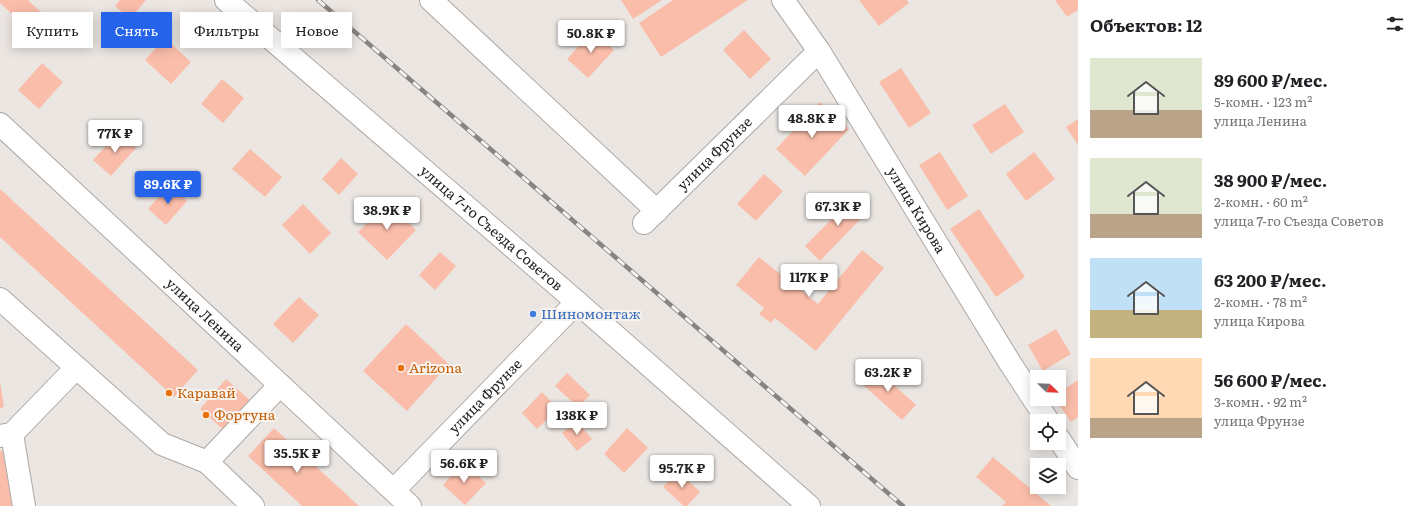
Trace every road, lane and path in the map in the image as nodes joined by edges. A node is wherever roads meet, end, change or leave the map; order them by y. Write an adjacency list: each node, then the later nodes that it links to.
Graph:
1 (226, 0): 7 (street, улица 7-го Съезда Советов)
2 (430, 0): 4 (street, улица Фрунзе)
3 (782, 0): 4 (street, улица Кирова)
4 (819, 51): 10 (street, улица Кирова)
5 (0, 124): 9 (street, улица Ленина)
6 (0, 299): 8 (street)
7 (577, 302): 15 (street, улица Фрунзе); 19 (street, улица 7-го Съезда Советов)
8 (76, 368): 11 (street); 13 (street)
9 (280, 385): 13 (street); 15 (street, улица Ленина)
10 (1043, 414)
11 (6, 435): 16 (street)
12 (1066, 450): 14 (street)
13 (207, 462): 17 (street)
14 (1078, 468)
15 (394, 490): 18 (street, улица Ленина)
16 (24, 506)
17 (253, 506)
18 (410, 506)
19 (808, 506)

